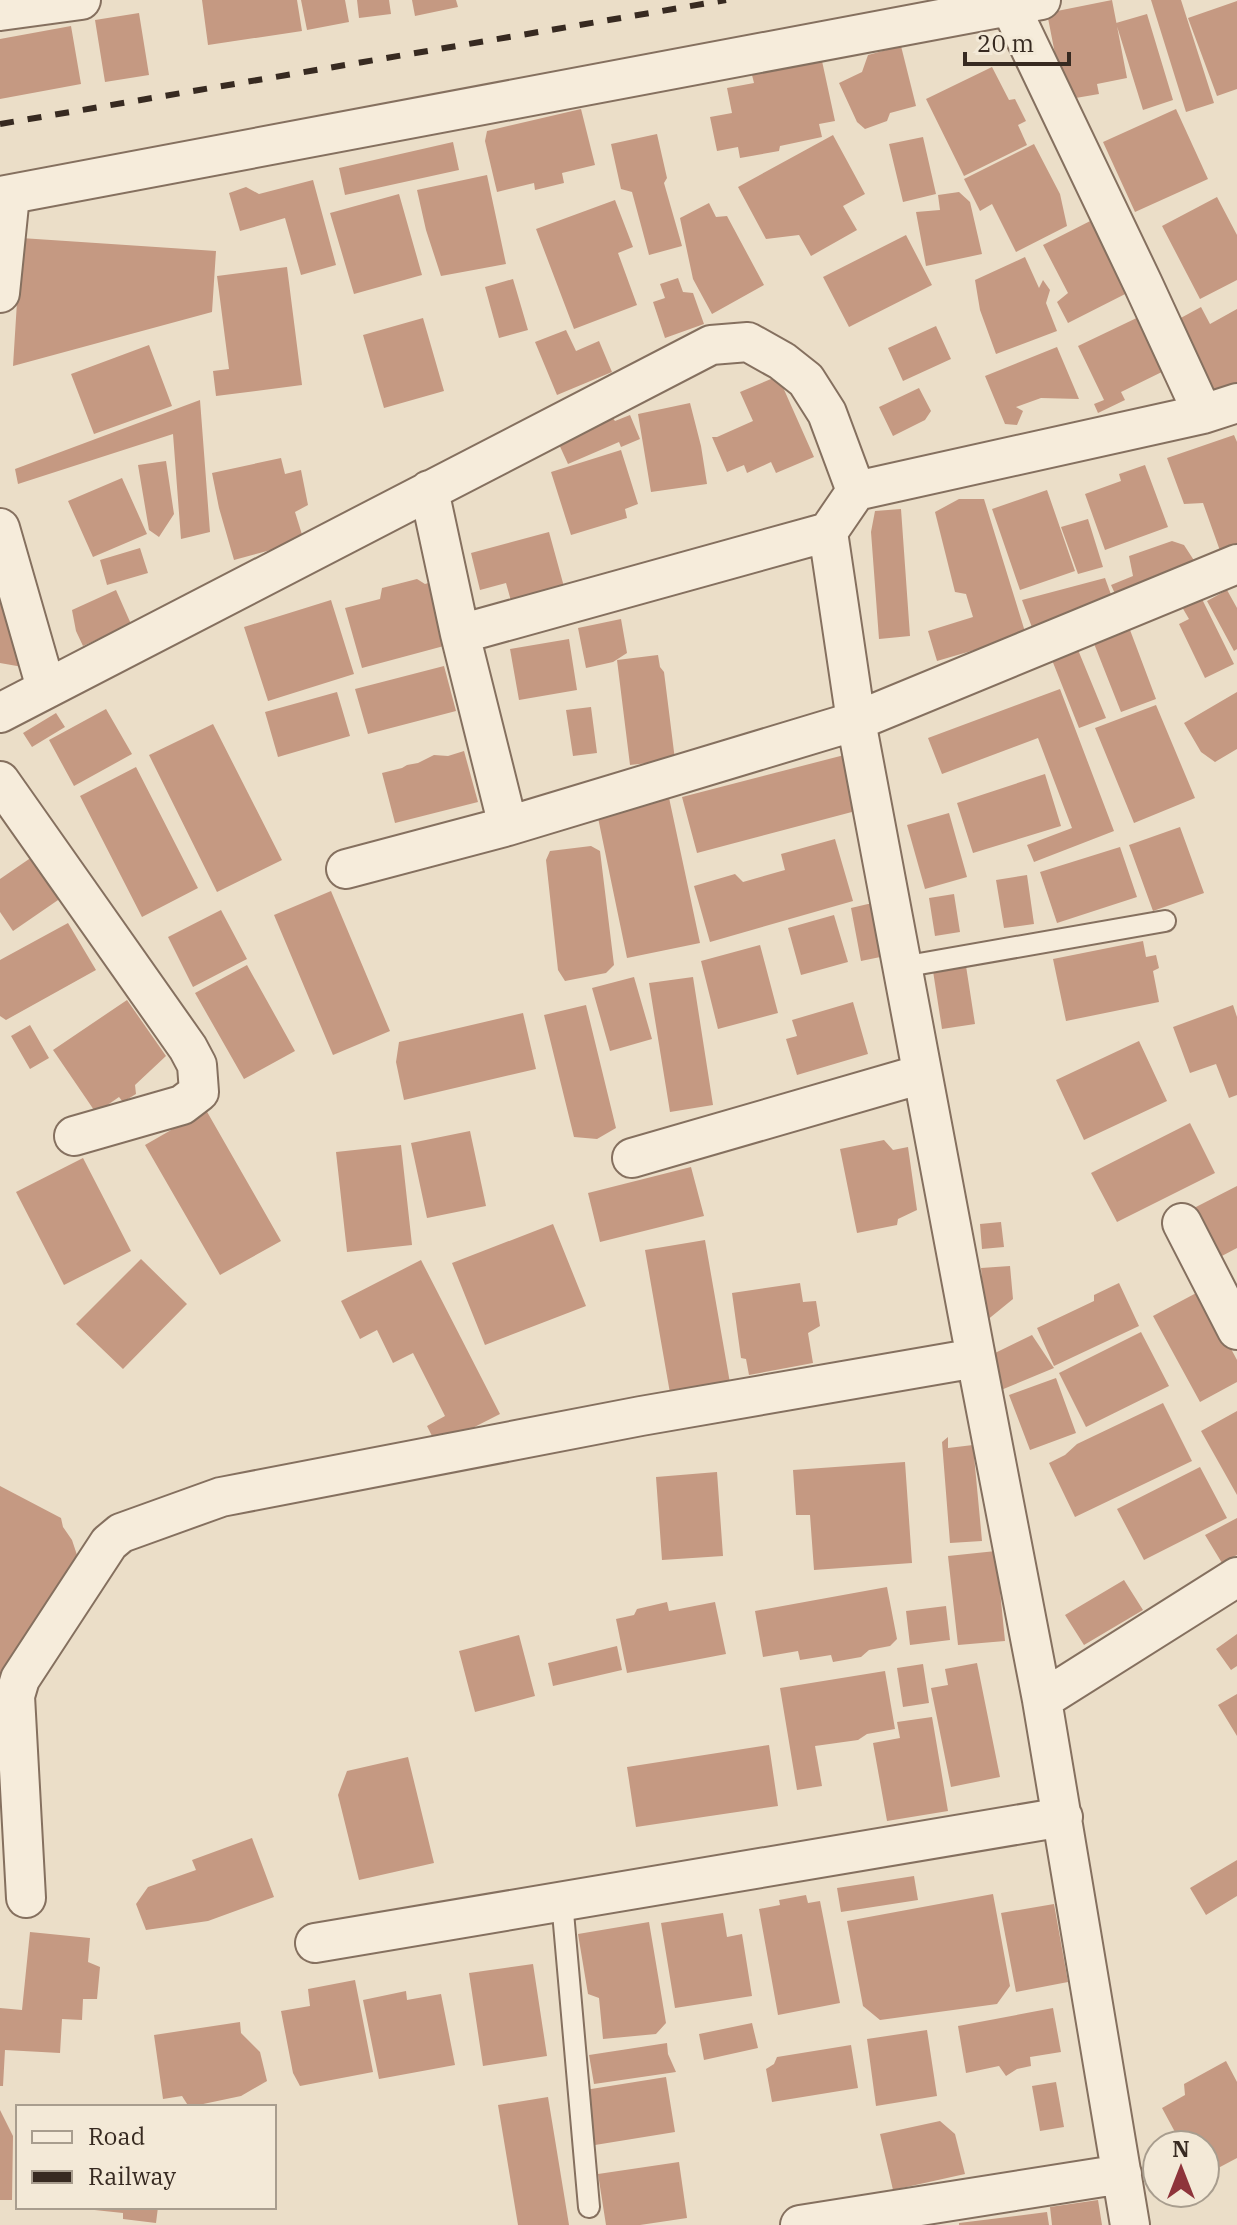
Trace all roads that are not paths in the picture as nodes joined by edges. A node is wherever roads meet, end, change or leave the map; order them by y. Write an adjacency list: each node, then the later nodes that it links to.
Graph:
1 (81, 0): 3 (street)
2 (1026, 3): 4 (street); 6 (street)
3 (0, 11)
4 (5, 196): 5 (street)
5 (0, 293)
6 (1220, 408): 8 (street)
7 (429, 490): 8 (street); 12 (street); 13 (street)
8 (856, 491): 10 (street)
9 (0, 528): 13 (street)
10 (828, 532): 12 (street); 15 (street)
11 (1237, 564): 15 (street)
12 (460, 634): 17 (street)
13 (46, 688): 14 (street)
14 (0, 713)
15 (856, 721): 17 (street); 20 (street)
16 (0, 781): 22 (street)
17 (508, 826): 18 (street)
18 (346, 869)
19 (1165, 921): 20 (lane)
20 (902, 967): 21 (street)
21 (922, 1074): 23 (street); 26 (street)
22 (74, 1136)
23 (632, 1158)
24 (1182, 1223): 25 (street)
25 (1237, 1330)
26 (976, 1358): 28 (street); 30 (street)
27 (1237, 1577): 28 (street)
28 (1042, 1700): 29 (street)
29 (1063, 1817): 31 (street); 33 (street)
30 (26, 1898)
31 (562, 1901): 32 (street); 34 (lane)
32 (315, 1943)
33 (1122, 2174): 35 (street); 36 (street)
34 (589, 2207)
35 (800, 2225)
36 (1130, 2225)

